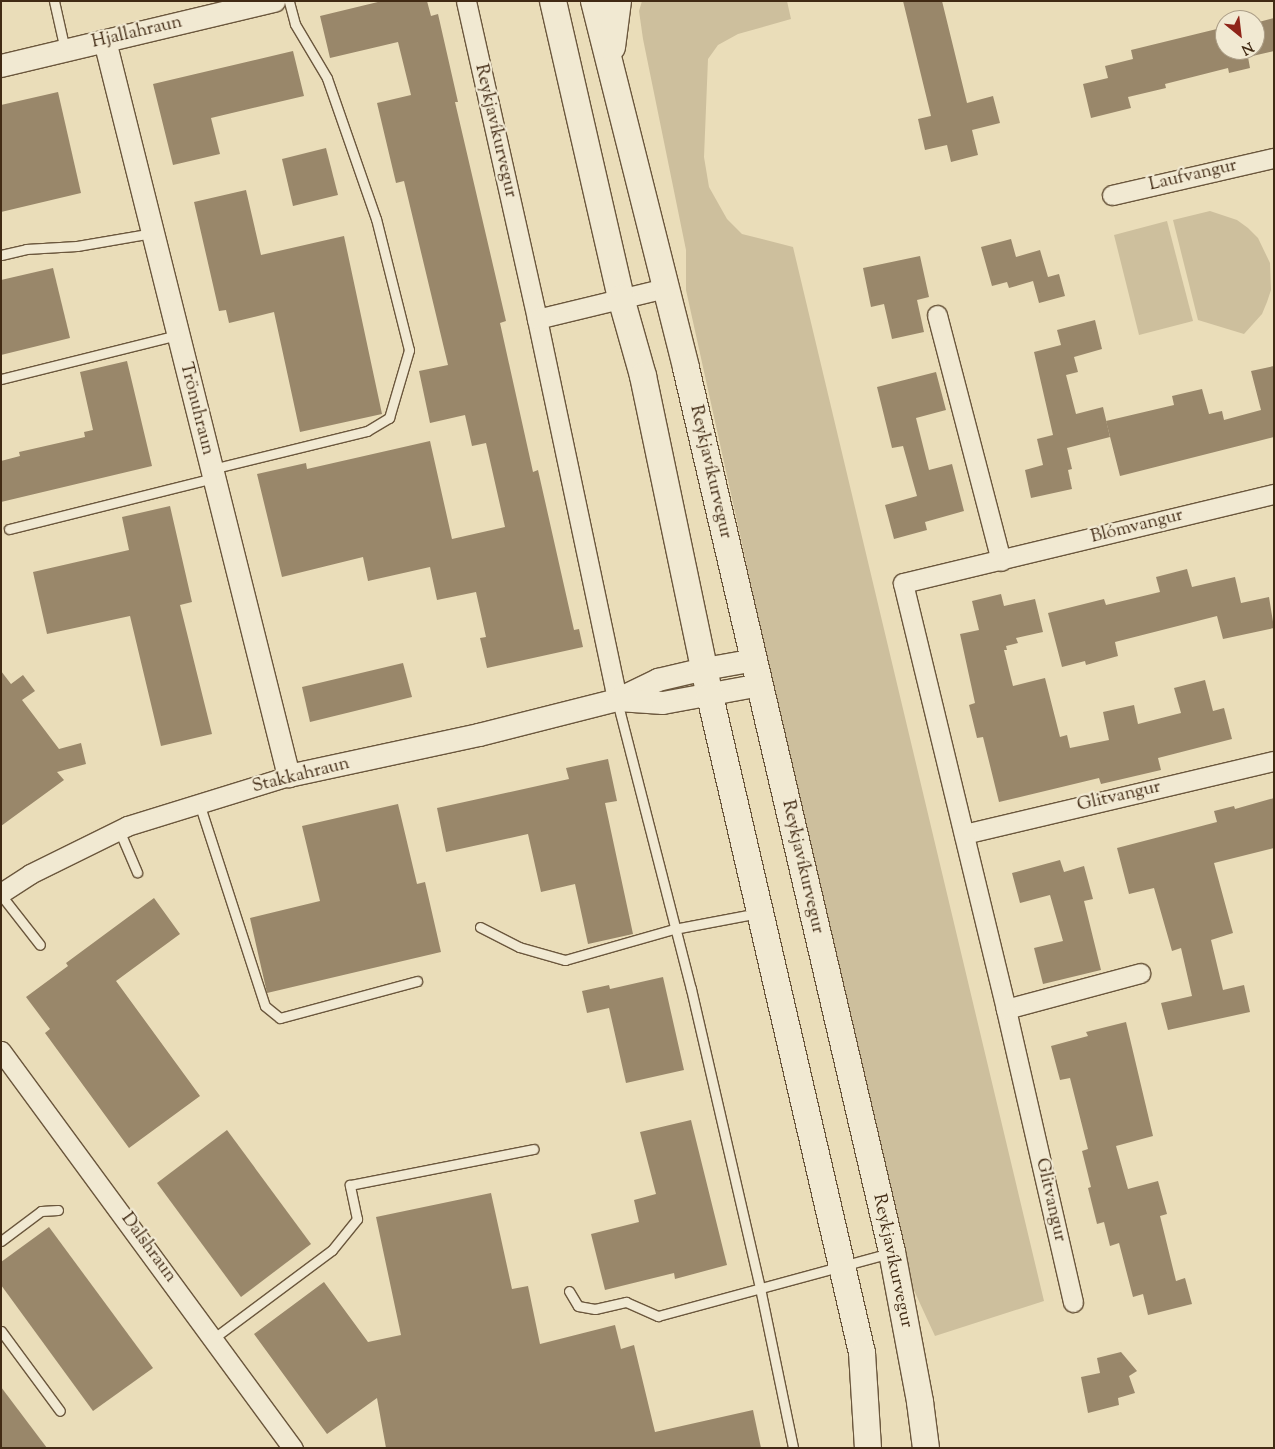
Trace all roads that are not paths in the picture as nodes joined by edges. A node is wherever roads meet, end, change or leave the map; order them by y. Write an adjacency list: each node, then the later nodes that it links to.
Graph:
1 (54, 1): 11 (lane)
2 (274, 1): 8 (street, Hjallahraun)
3 (289, 1): 24 (lane)
4 (466, 1): 21 (street, Reykjavíkurvegur)
5 (536, 1): 9 (main road)
6 (594, 1): 12 (main road, Reykjavíkurvegur)
7 (618, 1): 12 (main road)
8 (250, 4): 10 (street, Hjallahraun)
9 (555, 13): 19 (main road)
10 (105, 41): 11 (street, Hjallahraun); 16 (street, Trönuhraun)
11 (66, 51): 13 (street, Hjallahraun)
12 (610, 65): 18 (main road, Reykjavíkurvegur)
13 (1, 66)
14 (1274, 158): 15 (street, Laufvangur)
15 (1112, 195)
16 (152, 233): 17 (lane); 22 (street, Trönuhraun)
17 (1, 255)
18 (665, 288): 19 (street); 29 (main road, Reykjavíkurvegur)
19 (622, 298): 21 (street); 30 (main road)
20 (937, 315): 27 (street)
21 (537, 319): 33 (street, Reykjavíkurvegur)
22 (178, 335): 23 (lane); 24 (street, Trönuhraun)
23 (1, 379)
24 (213, 474): 26 (lane); 35 (street, Trönuhraun)
25 (1274, 494): 27 (street, Blómvangur)
26 (9, 529)
27 (1001, 560): 28 (street, Blómvangur)
28 (903, 583): 38 (street, Glitvangur)
29 (755, 660): 30 (street, Stakkahraun); 31 (main road, Reykjavíkurvegur)
30 (705, 668): 32 (main road); 33 (street, Stakkahraun)
31 (760, 685): 32 (street, Stakkahraun); 52 (main road, Reykjavíkurvegur)
32 (710, 696): 33 (street, Stakkahraun); 41 (main road)
33 (617, 700): 35 (street, Stakkahraun); 43 (lane)
34 (1274, 761): 38 (street, Glitvangur)
35 (289, 776): 36 (street, Stakkahraun)
36 (199, 803): 37 (street, Stakkahraun); 46 (lane)
37 (119, 830): 39 (lane); 40 (street, Stakkahraun)
38 (964, 834): 47 (street, Glitvangur)
39 (138, 872)
40 (1, 894): 44 (lane)
41 (761, 913): 43 (lane); 53 (main road)
42 (480, 927): 43 (lane)
43 (674, 929): 54 (lane)
44 (40, 945)
45 (1140, 973): 47 (street)
46 (417, 981)
47 (1006, 1009): 56 (street, Glitvangur)
48 (1, 1050): 58 (street, Dalshraun)
49 (534, 1150): 58 (lane)
50 (58, 1210): 51 (lane)
51 (1, 1241)
52 (892, 1252): 53 (lane); 63 (main road, Reykjavíkurvegur)
53 (843, 1265): 54 (lane); 62 (main road)
54 (760, 1288): 55 (lane); 61 (lane)
55 (569, 1291)
56 (1073, 1302)
57 (1, 1332): 59 (lane)
58 (214, 1338): 60 (street, Dalshraun)
59 (60, 1411)
60 (293, 1448)
61 (793, 1448)
62 (868, 1448)
63 (926, 1448)

